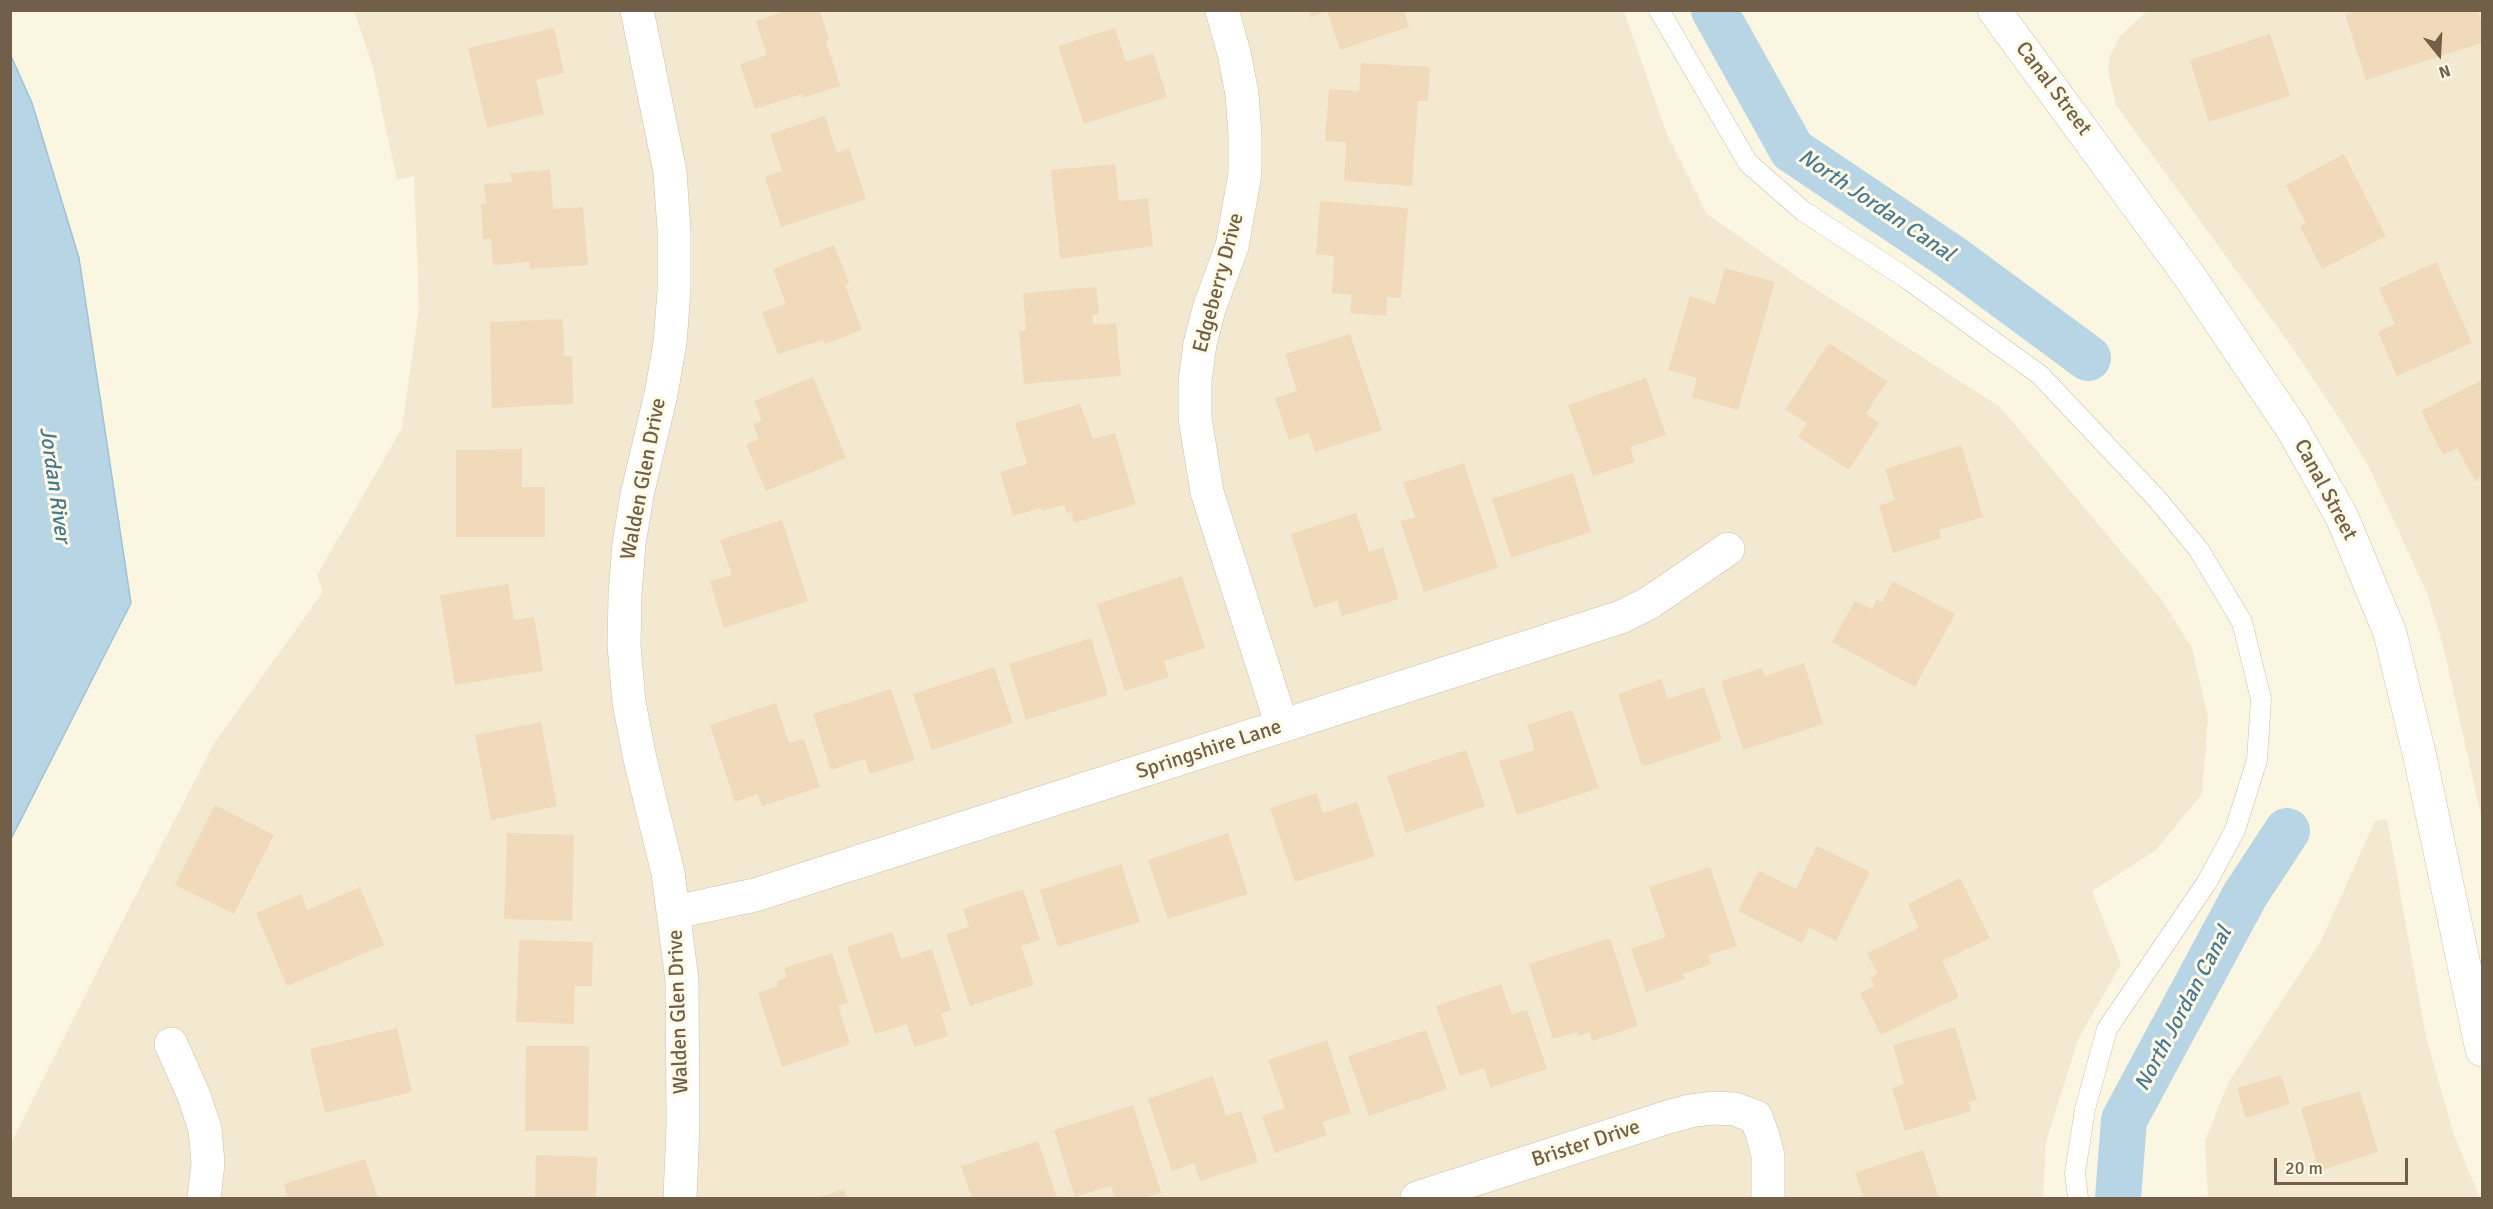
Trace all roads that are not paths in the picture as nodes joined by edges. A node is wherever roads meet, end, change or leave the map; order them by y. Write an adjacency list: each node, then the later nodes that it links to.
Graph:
1 (637, 10): 7 (street, Walden Glen Drive)
2 (1222, 10): 6 (street, Edgeberry Drive)
3 (1659, 10): 14 (lane)
4 (2005, 13): 9 (street, Canal Street)
5 (1728, 549): 6 (street, Springshire Lane)
6 (1282, 726): 7 (street, Springshire Lane)
7 (675, 912): 11 (street, Walden Glen Drive)
8 (171, 1044): 10 (street)
9 (2482, 1050)
10 (204, 1198)
11 (680, 1198)
12 (1417, 1198): 13 (street, Brister Drive)
13 (1768, 1198)
14 (2078, 1198)

